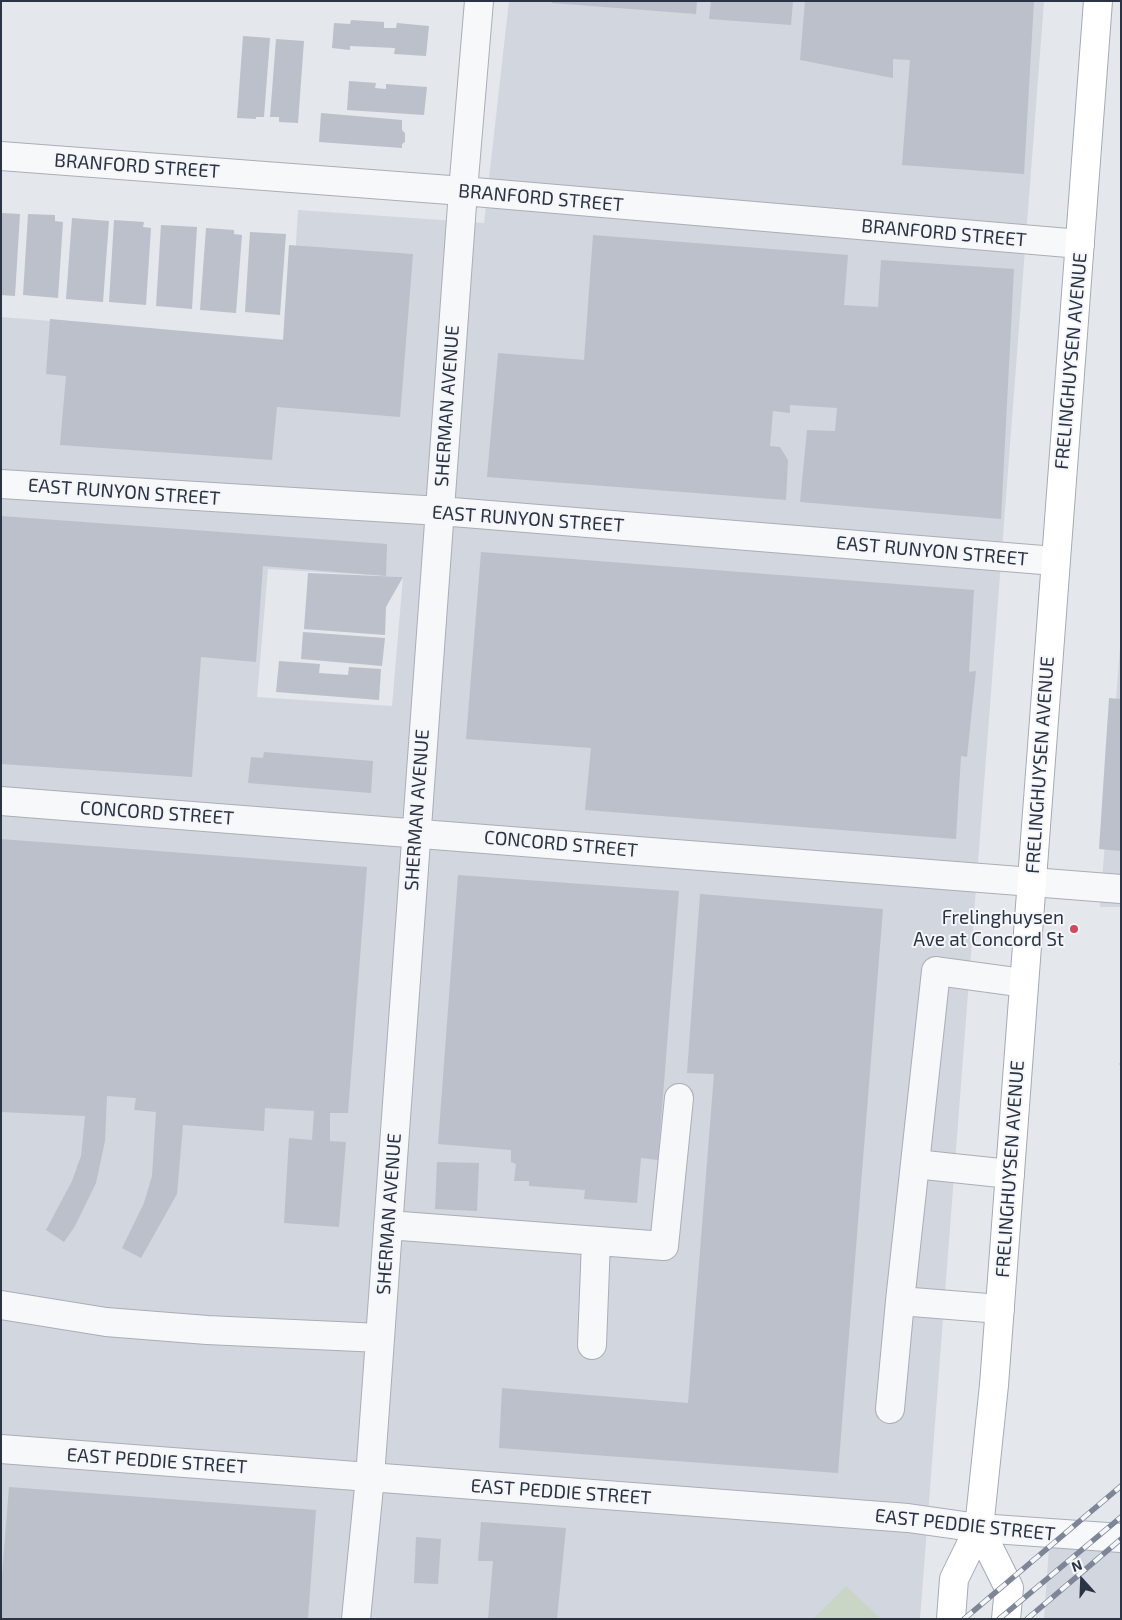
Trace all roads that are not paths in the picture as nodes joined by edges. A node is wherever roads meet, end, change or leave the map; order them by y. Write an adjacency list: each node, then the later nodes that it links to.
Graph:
1 (480, 1): 4 (street, SHERMAN AVENUE)
2 (1098, 1): 5 (main road, FRELINGHUYSEN AVENUE)
3 (1, 156): 4 (street, BRANFORD STREET)
4 (463, 191): 5 (street, BRANFORD STREET); 7 (street, SHERMAN AVENUE)
5 (1080, 244): 8 (main road, FRELINGHUYSEN AVENUE)
6 (1, 484): 7 (street, EAST RUNYON STREET)
7 (440, 511): 8 (street, EAST RUNYON STREET); 10 (street, SHERMAN AVENUE)
8 (1055, 561): 11 (main road, FRELINGHUYSEN AVENUE)
9 (1, 801): 10 (street, CONCORD STREET)
10 (416, 833): 11 (street, CONCORD STREET); 17 (street, SHERMAN AVENUE)
11 (1031, 881): 12 (street, CONCORD STREET); 13 (main road, FRELINGHUYSEN AVENUE)
12 (1121, 889)
13 (1024, 983): 15 (street); 16 (main road, FRELINGHUYSEN AVENUE)
14 (679, 1098): 18 (street)
15 (915, 1164): 16 (street); 19 (street)
16 (1010, 1174): 21 (main road, FRELINGHUYSEN AVENUE)
17 (388, 1225): 18 (street); 22 (street, SHERMAN AVENUE)
18 (596, 1241): 23 (street)
19 (900, 1301): 21 (street); 24 (street)
20 (1, 1305): 22 (street)
21 (1000, 1309): 27 (main road, FRELINGHUYSEN AVENUE)
22 (380, 1338): 26 (street, SHERMAN AVENUE)
23 (592, 1345)
24 (890, 1409)
25 (1, 1449): 26 (street, EAST PEDDIE STREET)
26 (370, 1477): 27 (street, EAST PEDDIE STREET); 29 (street, SHERMAN AVENUE)
27 (979, 1528): 28 (street, EAST PEDDIE STREET); 30 (main road, FRELINGHUYSEN AVENUE); 31 (main road)
28 (1121, 1538)
29 (356, 1619)
30 (951, 1619)
31 (1006, 1619)

